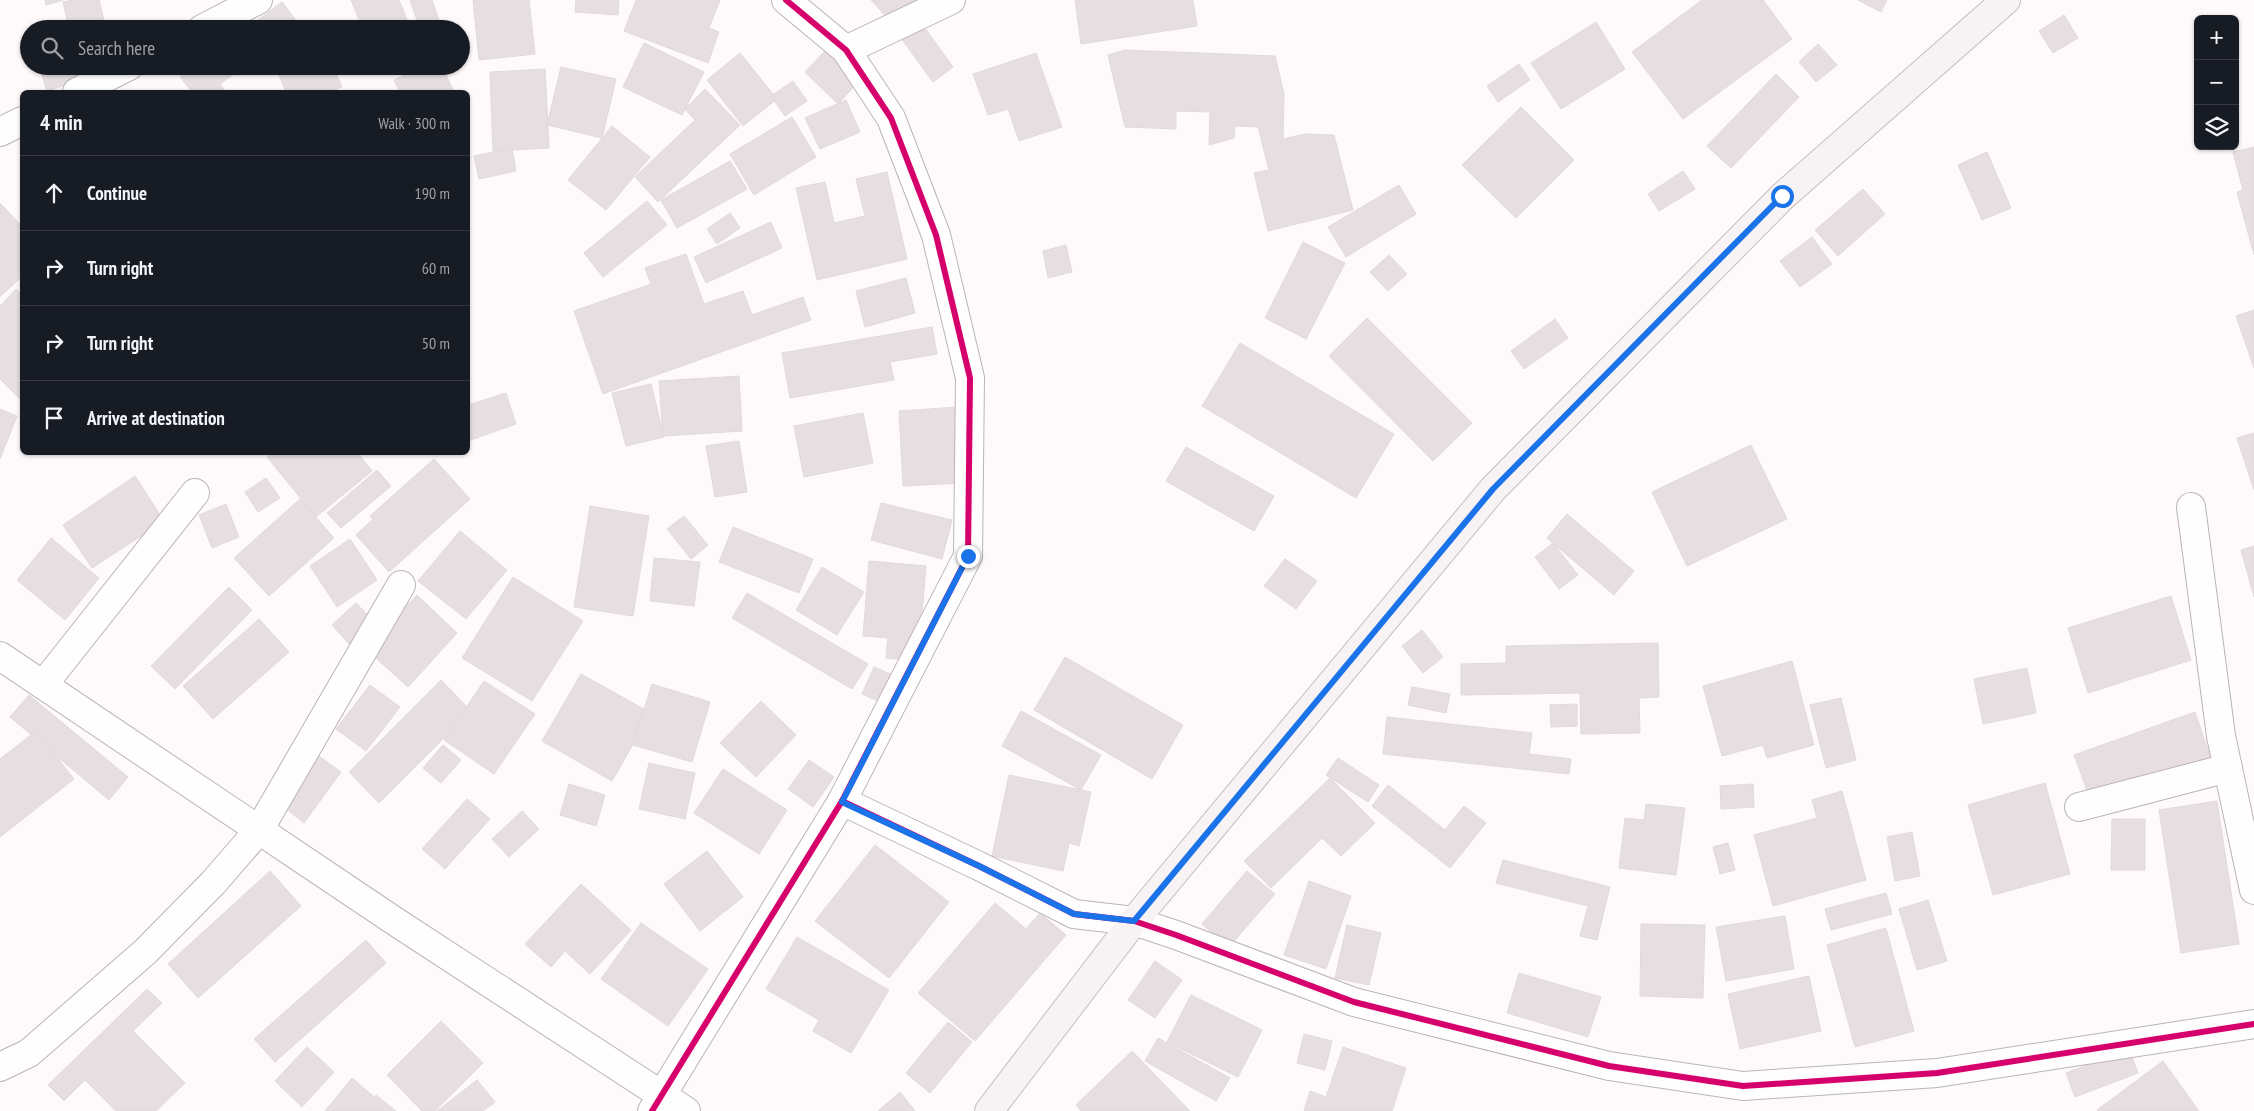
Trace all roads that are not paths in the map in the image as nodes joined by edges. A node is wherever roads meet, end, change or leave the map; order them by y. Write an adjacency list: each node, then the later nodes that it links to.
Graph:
1 (258, 0): 5 (street)
2 (786, 0): 6 (street)
3 (951, 0): 6 (street)
4 (2006, 0): 21 (main road)
5 (219, 20)
6 (846, 50): 17 (street)
7 (111, 75): 8 (street)
8 (81, 90)
9 (20, 122): 10 (street)
10 (0, 132)
11 (195, 493): 15 (street)
12 (2190, 507): 16 (street)
13 (401, 585): 19 (street)
14 (0, 656): 15 (street)
15 (43, 685): 19 (street)
16 (2228, 768): 18 (street); 20 (street)
17 (842, 802): 21 (street); 24 (street)
18 (2079, 806)
19 (259, 830): 23 (street); 24 (street)
20 (2254, 890)
21 (1134, 921): 22 (street); 26 (main road)
22 (2254, 1024)
23 (0, 1067)
24 (657, 1103): 25 (street)
25 (686, 1111)
26 (988, 1111)

